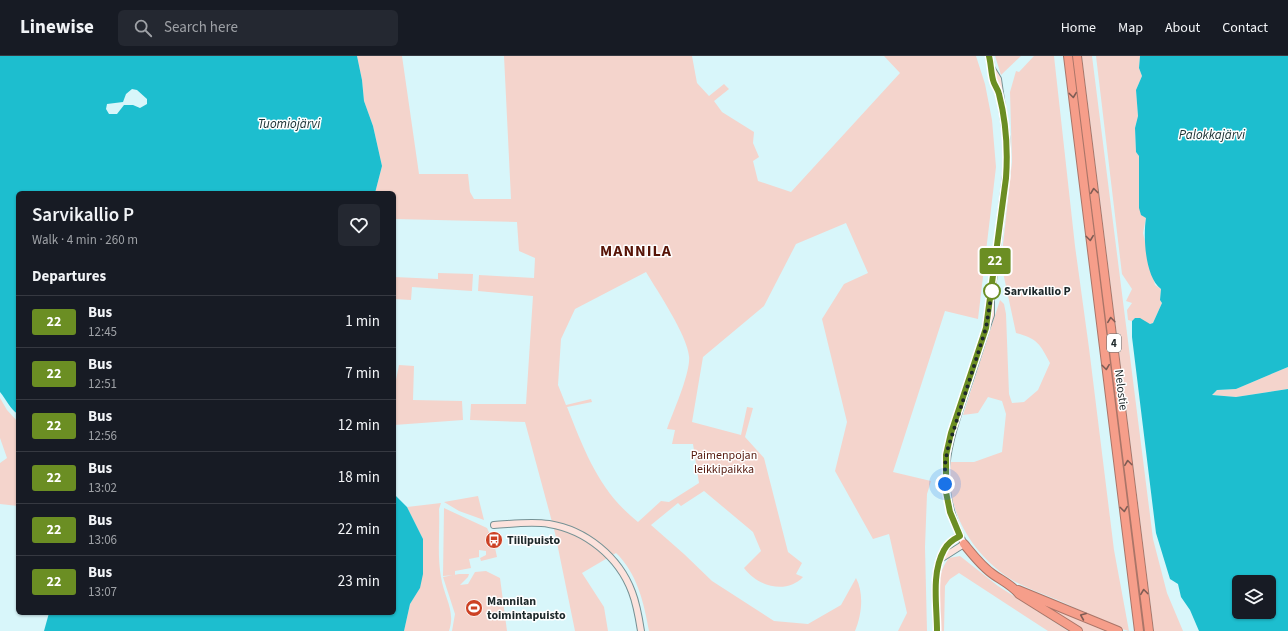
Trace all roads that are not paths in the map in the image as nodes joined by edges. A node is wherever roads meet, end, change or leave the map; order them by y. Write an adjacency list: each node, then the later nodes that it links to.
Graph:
1 (988, 56): 5 (main road)
2 (1068, 56): 9 (highway, Nelostie / 4, one-way to 9)
3 (1077, 56): 14 (highway, Nelostie / 4, one-way to 3)
4 (494, 525): 10 (main road)
5 (960, 536): 6 (main road); 7 (main road)
6 (964, 544): 7 (main road); 8 (highway)
7 (942, 558): 11 (main road)
8 (1015, 589): 12 (highway); 13 (highway, one-way to 8)
9 (1139, 630)
10 (641, 631)
11 (937, 631)
12 (1078, 631)
13 (1118, 631)
14 (1149, 631)

